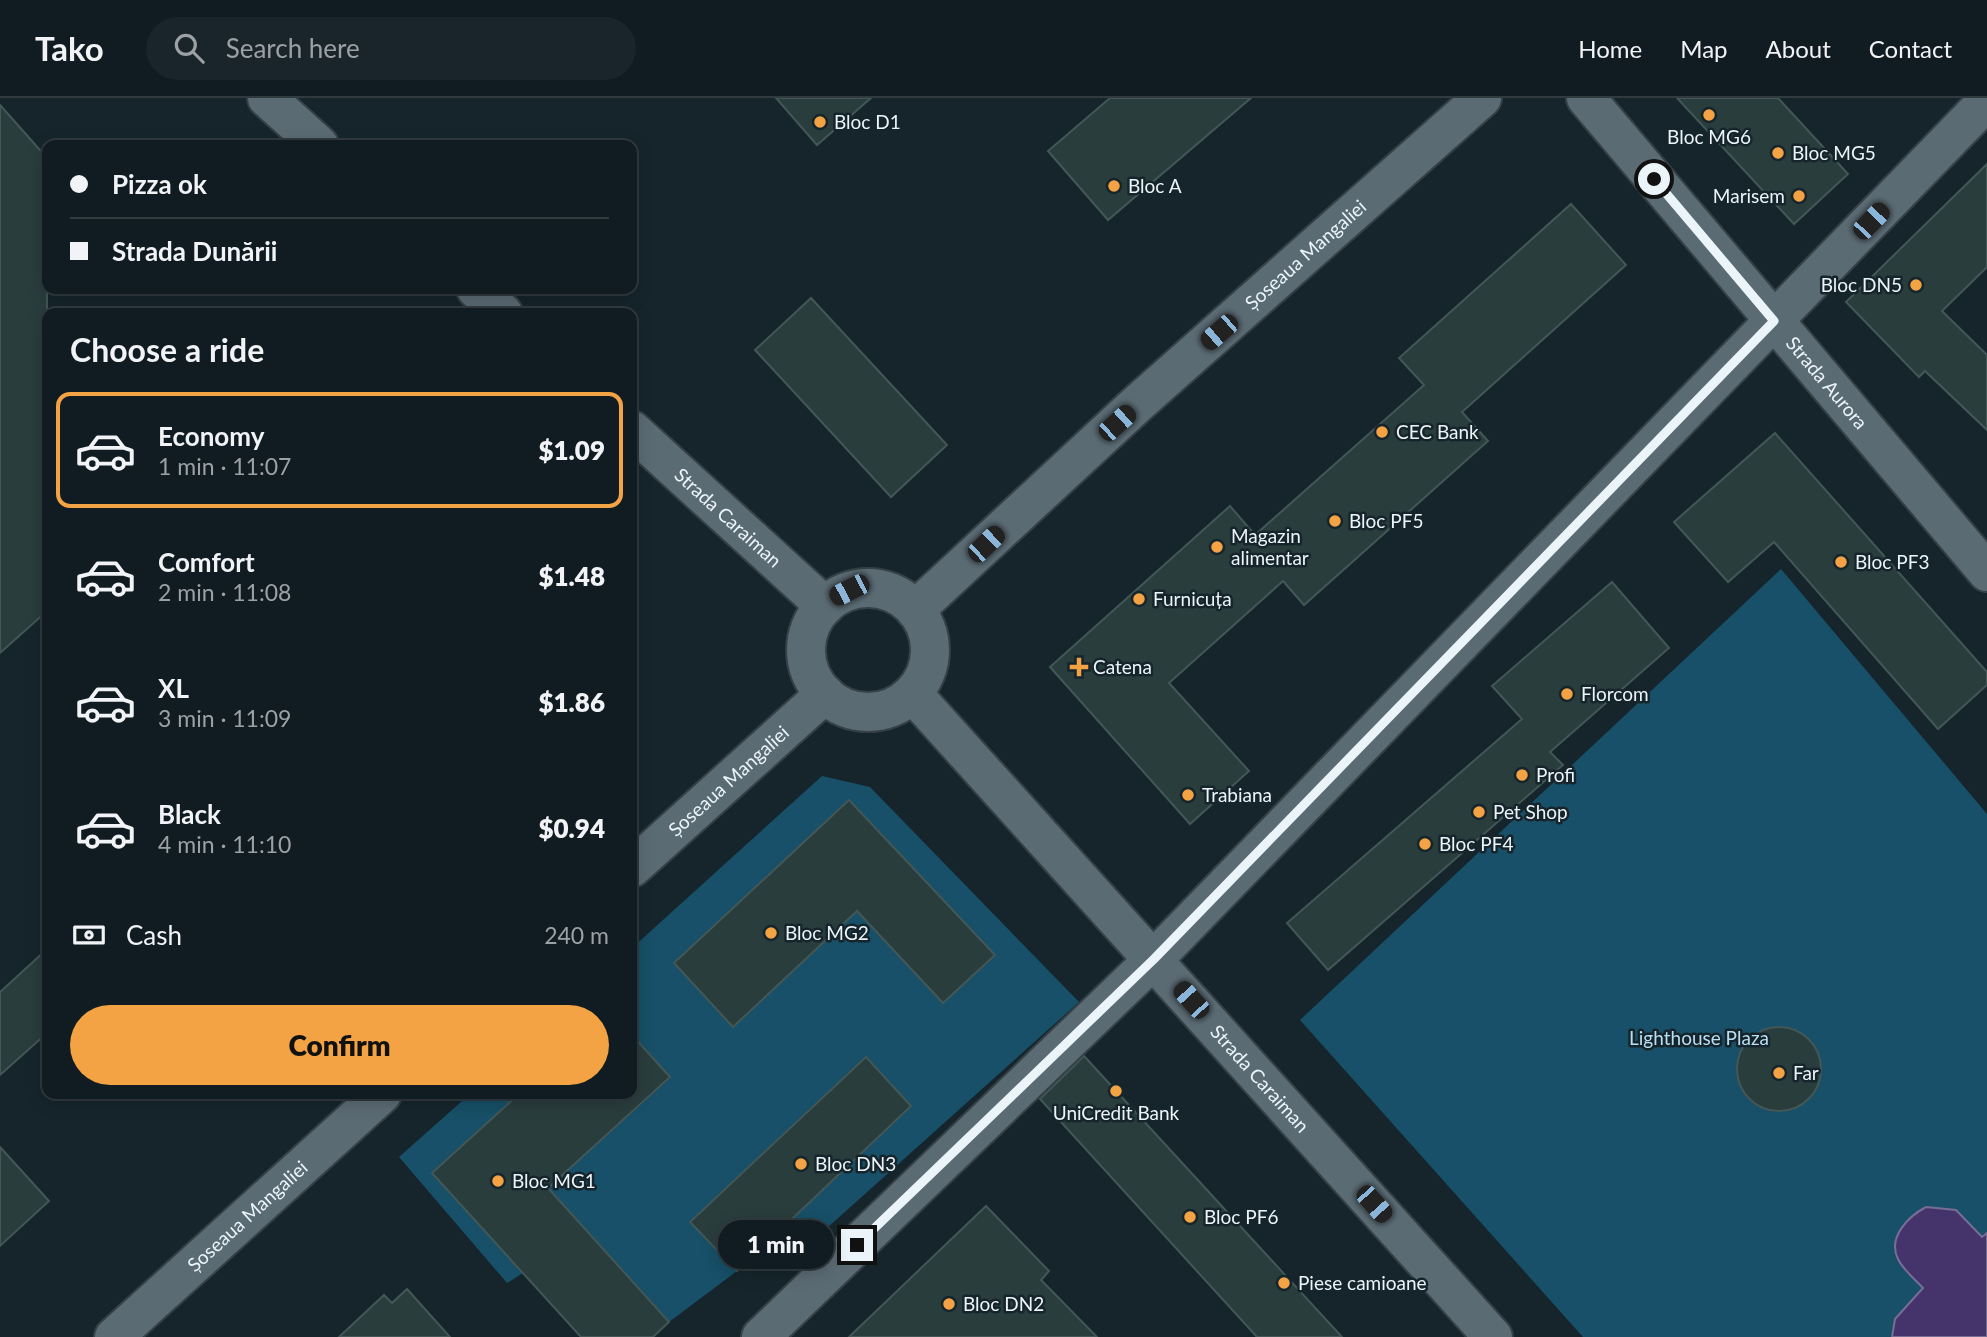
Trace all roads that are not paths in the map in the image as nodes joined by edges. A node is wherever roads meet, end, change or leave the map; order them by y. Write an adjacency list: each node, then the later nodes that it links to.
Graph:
1 (267, 98): 5 (street)
2 (1482, 98): 12 (street, Șoseaua Mangaliei)
3 (1586, 98): 8 (street, Strada Aurora)
4 (1987, 102): 8 (street)
5 (313, 140)
6 (482, 294): 7 (street)
7 (497, 308)
8 (1774, 321): 10 (street, Strada Aurora); 16 (street)
9 (637, 435): 11 (street, Strada Caraiman)
10 (1987, 572)
11 (825, 606): 12 (street); 13 (street)
12 (915, 610): 14 (street)
13 (825, 694): 14 (street); 15 (street, Șoseaua Mangaliei)
14 (913, 694): 16 (street, Strada Caraiman)
15 (637, 864)
16 (1154, 959): 19 (street); 20 (street, Strada Caraiman)
17 (376, 1099): 18 (street, Șoseaua Mangaliei)
18 (114, 1337)
19 (761, 1337)
20 (1493, 1337)

